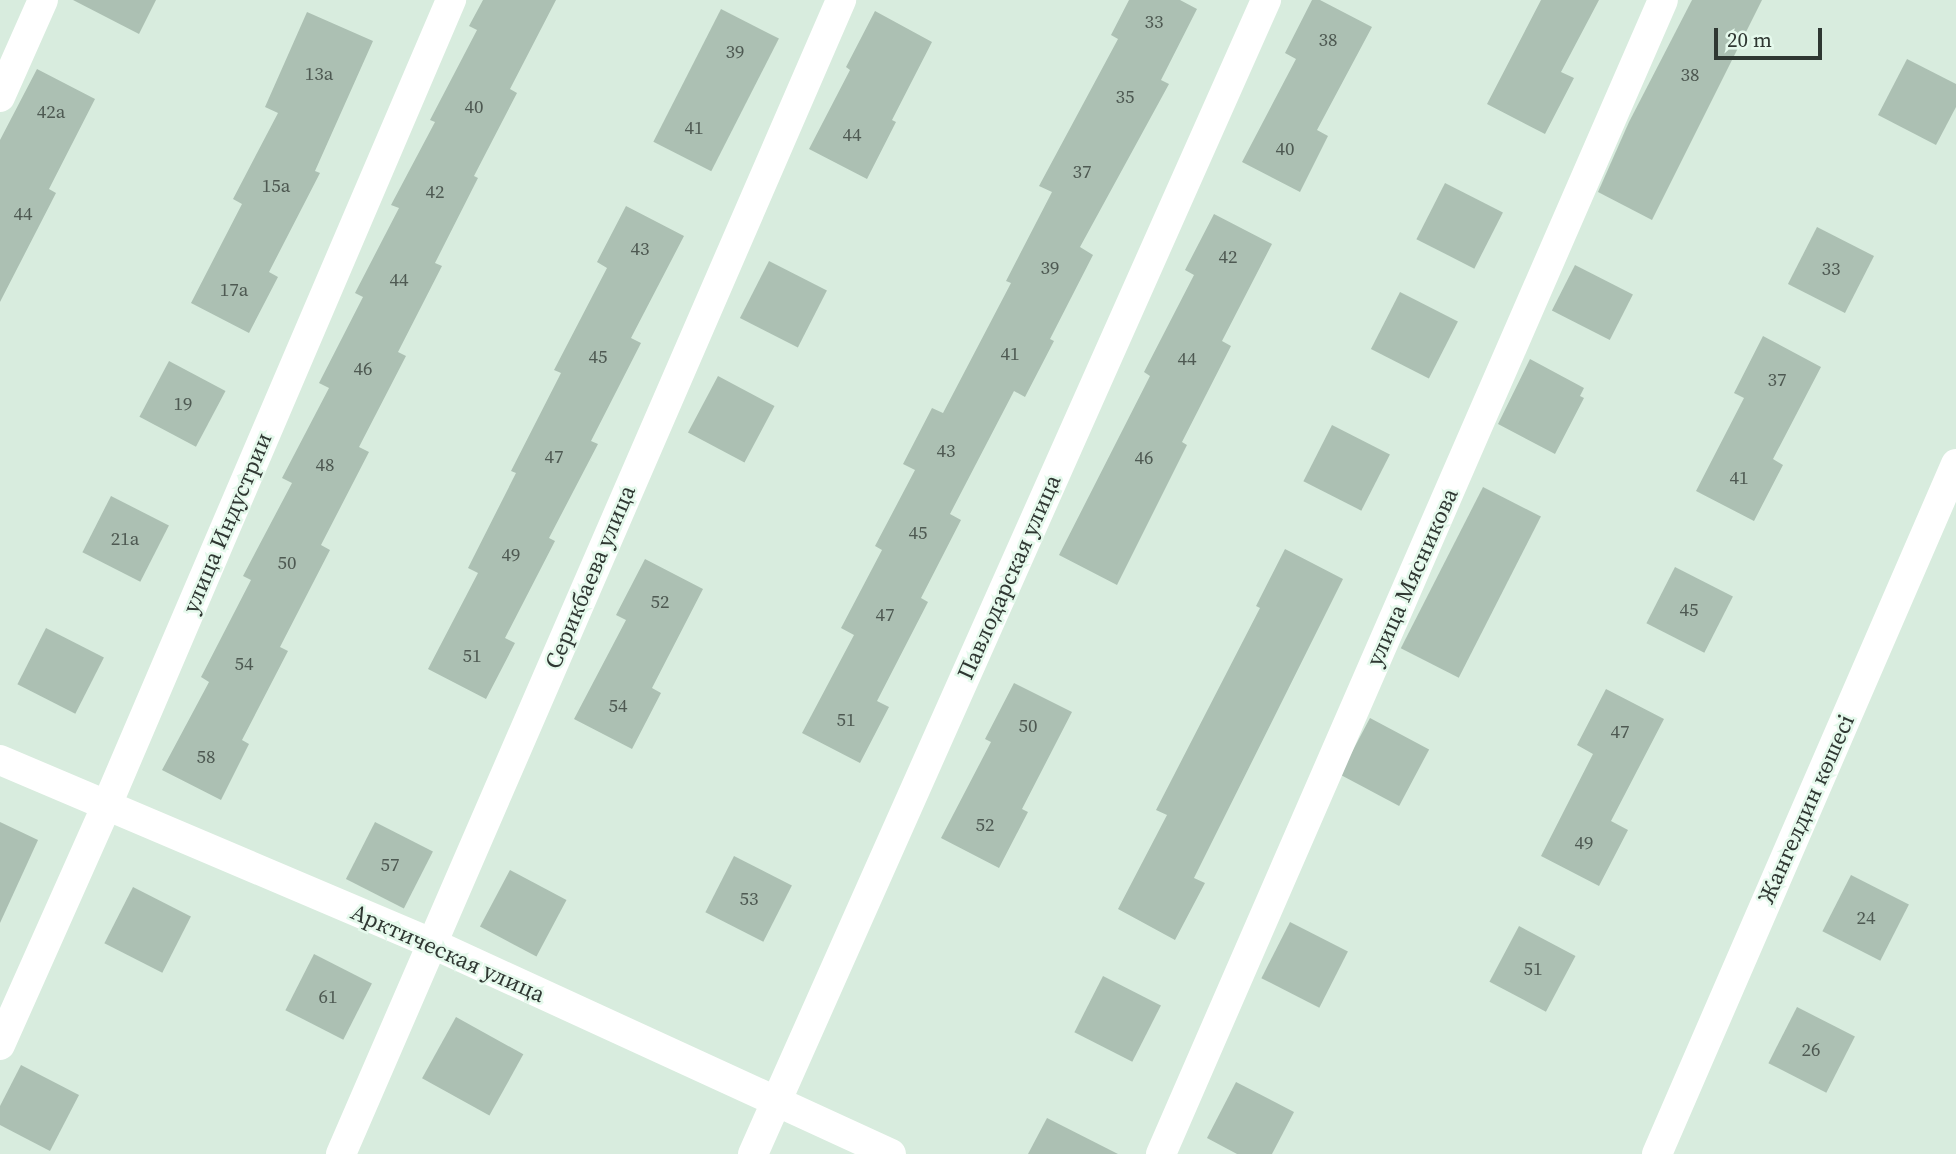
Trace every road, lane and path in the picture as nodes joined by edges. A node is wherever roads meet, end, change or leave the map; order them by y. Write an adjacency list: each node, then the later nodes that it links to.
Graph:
1 (43, 0): 6 (street)
2 (451, 0): 9 (street, улица Индустрии)
3 (841, 0): 10 (street, Серикбаева улица)
4 (1266, 0): 12 (street, Павлодарская улица)
5 (1663, 0): 16 (street, улица Мясникова)
6 (0, 97)
7 (1956, 464): 17 (street, Жангелдин көшесі)
8 (0, 760): 9 (street, Арктическая улица)
9 (106, 807): 10 (street, Арктическая улица); 11 (street, улица Индустрии)
10 (432, 943): 12 (street, Арктическая улица); 13 (street, Серикбаева улица)
11 (0, 1045)
12 (775, 1102): 14 (street, Павлодарская улица); 15 (street, Арктическая улица)
13 (341, 1154)
14 (754, 1154)
15 (891, 1154)
16 (1161, 1154)
17 (1657, 1154)

